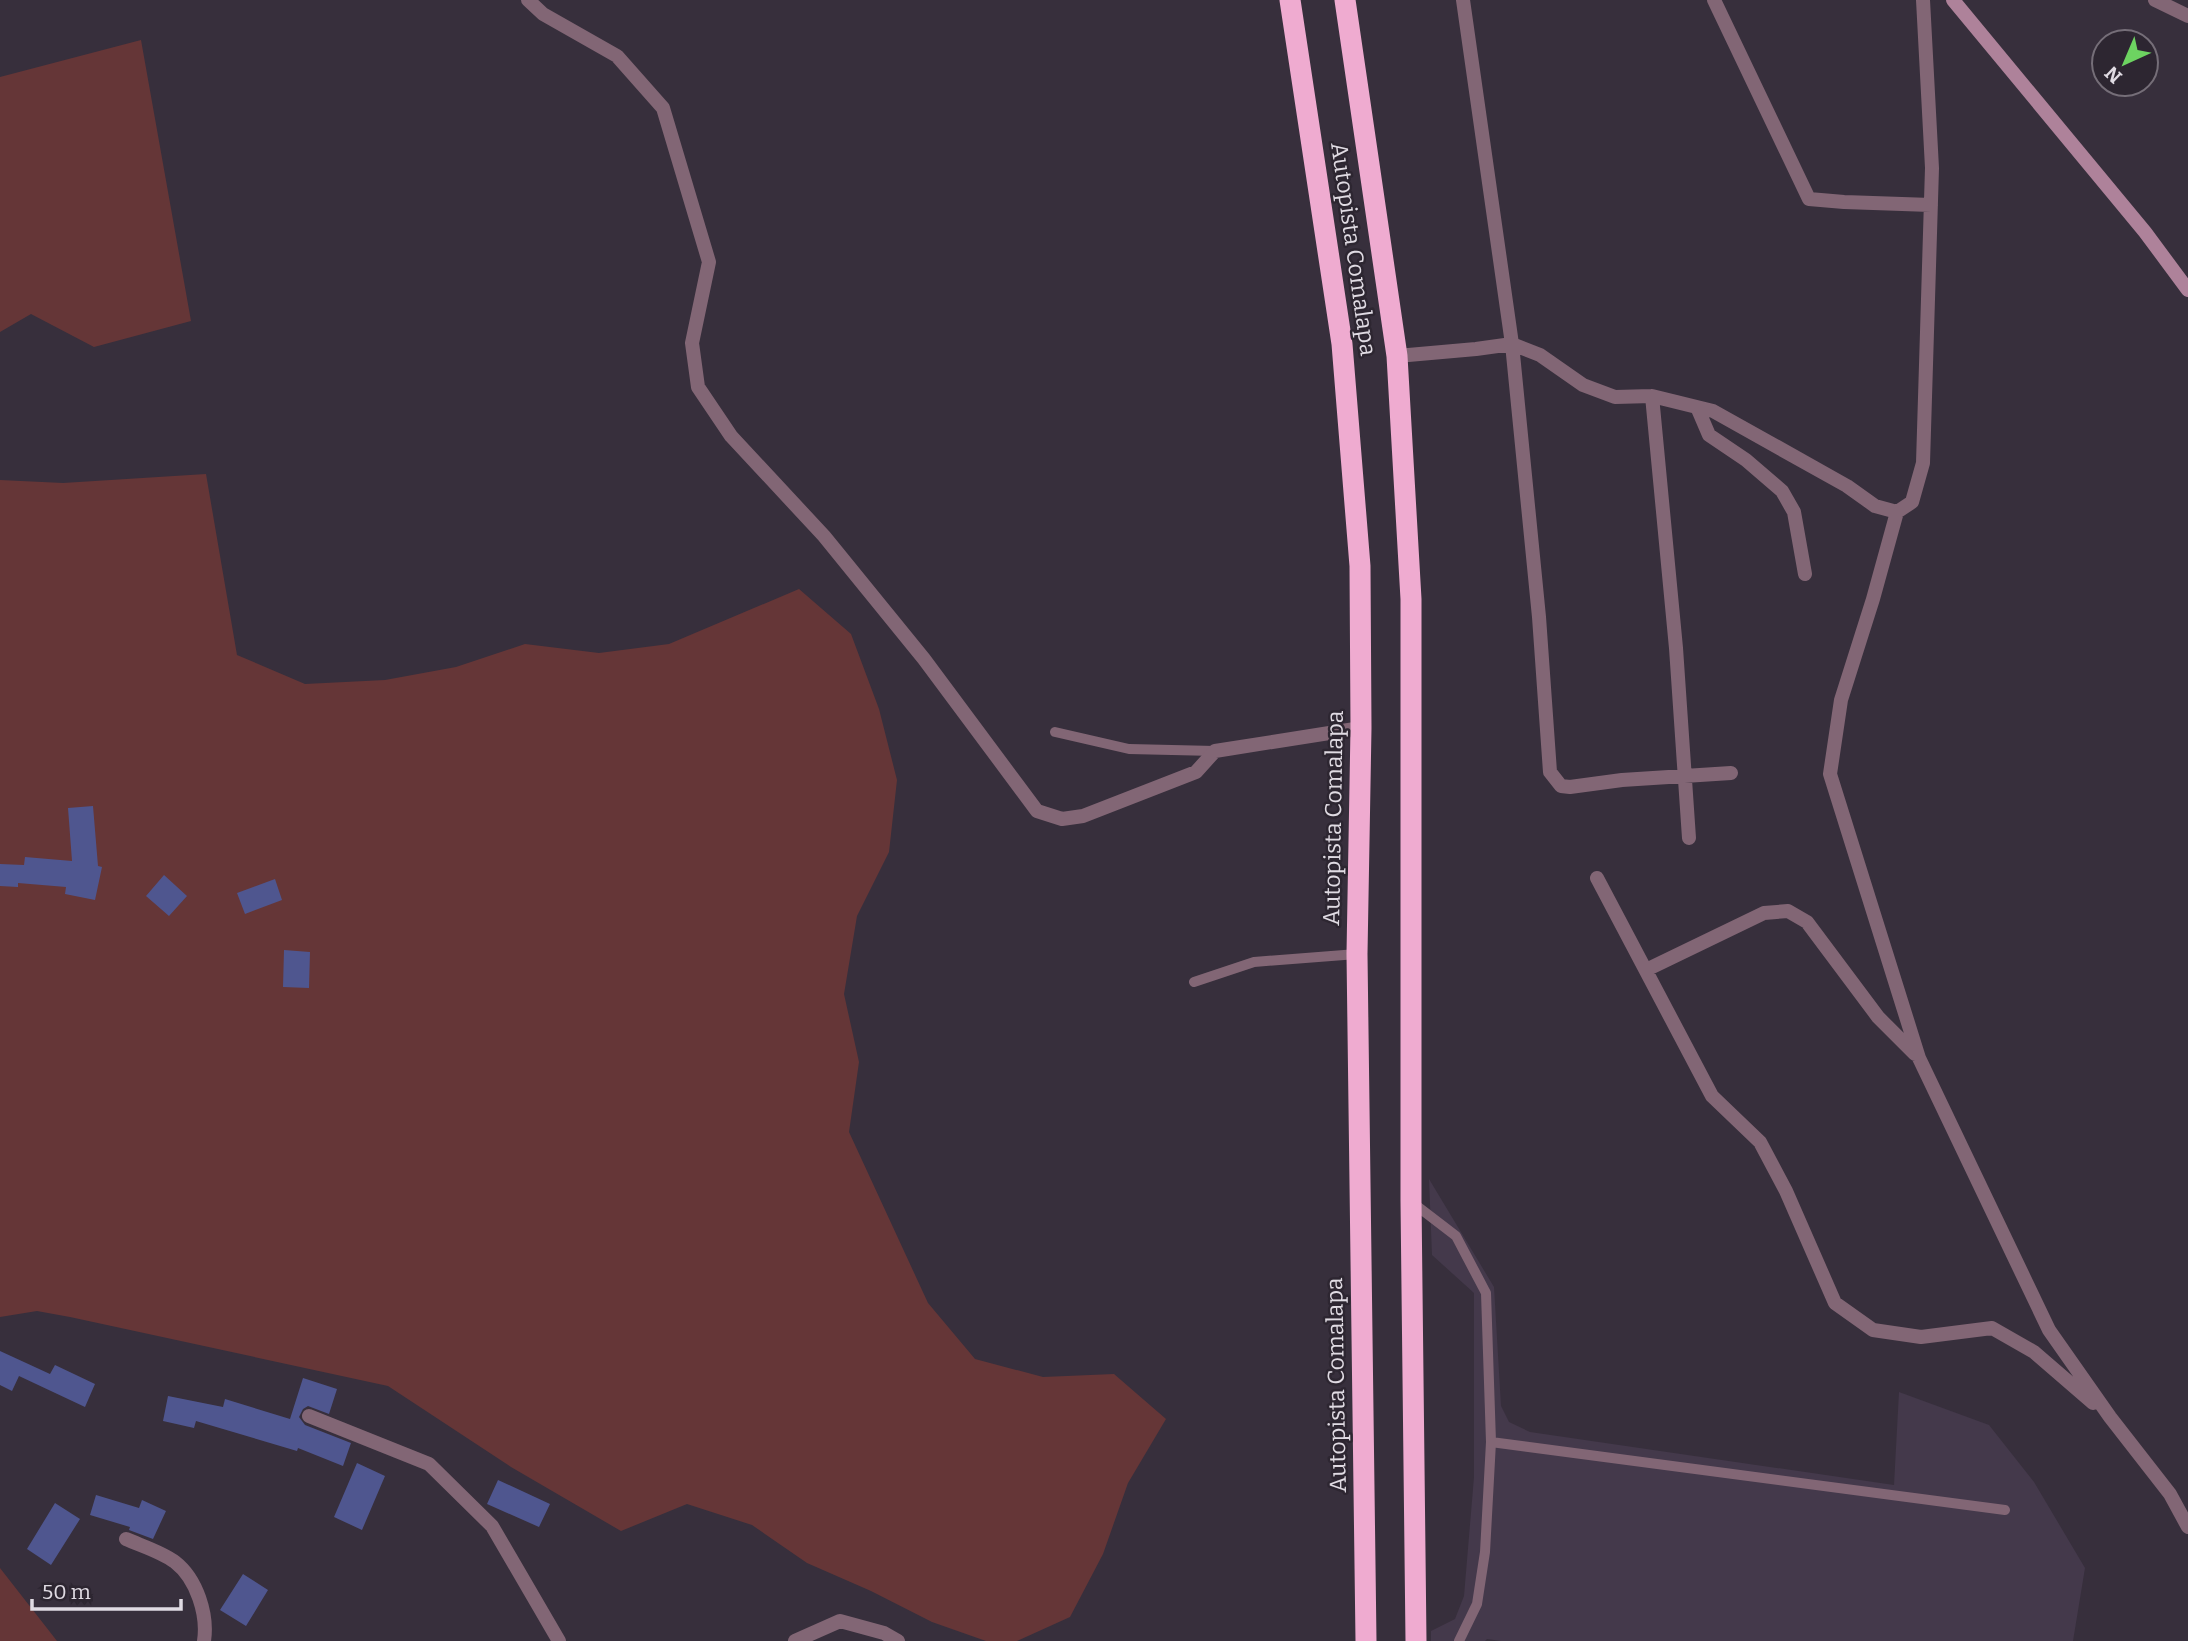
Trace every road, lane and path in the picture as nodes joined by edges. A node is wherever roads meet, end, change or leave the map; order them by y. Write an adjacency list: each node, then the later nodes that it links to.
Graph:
1 (528, 0): 20 (street)
2 (1290, 0): 18 (highway, Autopista Comalapa)
3 (1345, 0): 13 (highway, Autopista Comalapa)
4 (1463, 0): 12 (street)
5 (1714, 0): 10 (street)
6 (1923, 0): 10 (street)
7 (1953, 0): 11 (main road)
8 (2164, 2): 9 (street)
9 (2188, 16)
10 (1931, 205): 16 (street)
11 (2188, 290)
12 (1512, 344): 13 (street); 14 (street); 22 (street)
13 (1397, 356): 29 (highway, Autopista Comalapa)
14 (1652, 396): 15 (street); 22 (street)
15 (1697, 407): 16 (street); 17 (street)
16 (1897, 512): 28 (street)
17 (1805, 574)
18 (1361, 728): 20 (street); 25 (highway, Autopista Comalapa)
19 (1055, 732): 20 (lane)
20 (1215, 751)
21 (1731, 773): 22 (street)
22 (1685, 776): 23 (street)
23 (1689, 838)
24 (1597, 878): 26 (street)
25 (1357, 954): 27 (lane); 40 (highway, Autopista Comalapa)
26 (1646, 970): 28 (street); 31 (street)
27 (1194, 982)
28 (1919, 1058): 31 (street)
29 (1411, 1201): 32 (lane); 41 (highway, Autopista Comalapa)
30 (309, 1416): 37 (street)
31 (2110, 1417): 34 (street)
32 (1491, 1442): 33 (lane); 42 (lane)
33 (2005, 1510)
34 (2188, 1527)
35 (126, 1539): 36 (street)
36 (204, 1641)
37 (559, 1641)
38 (796, 1641): 39 (street)
39 (898, 1641)
40 (1366, 1641)
41 (1416, 1641)
42 (1459, 1641)

